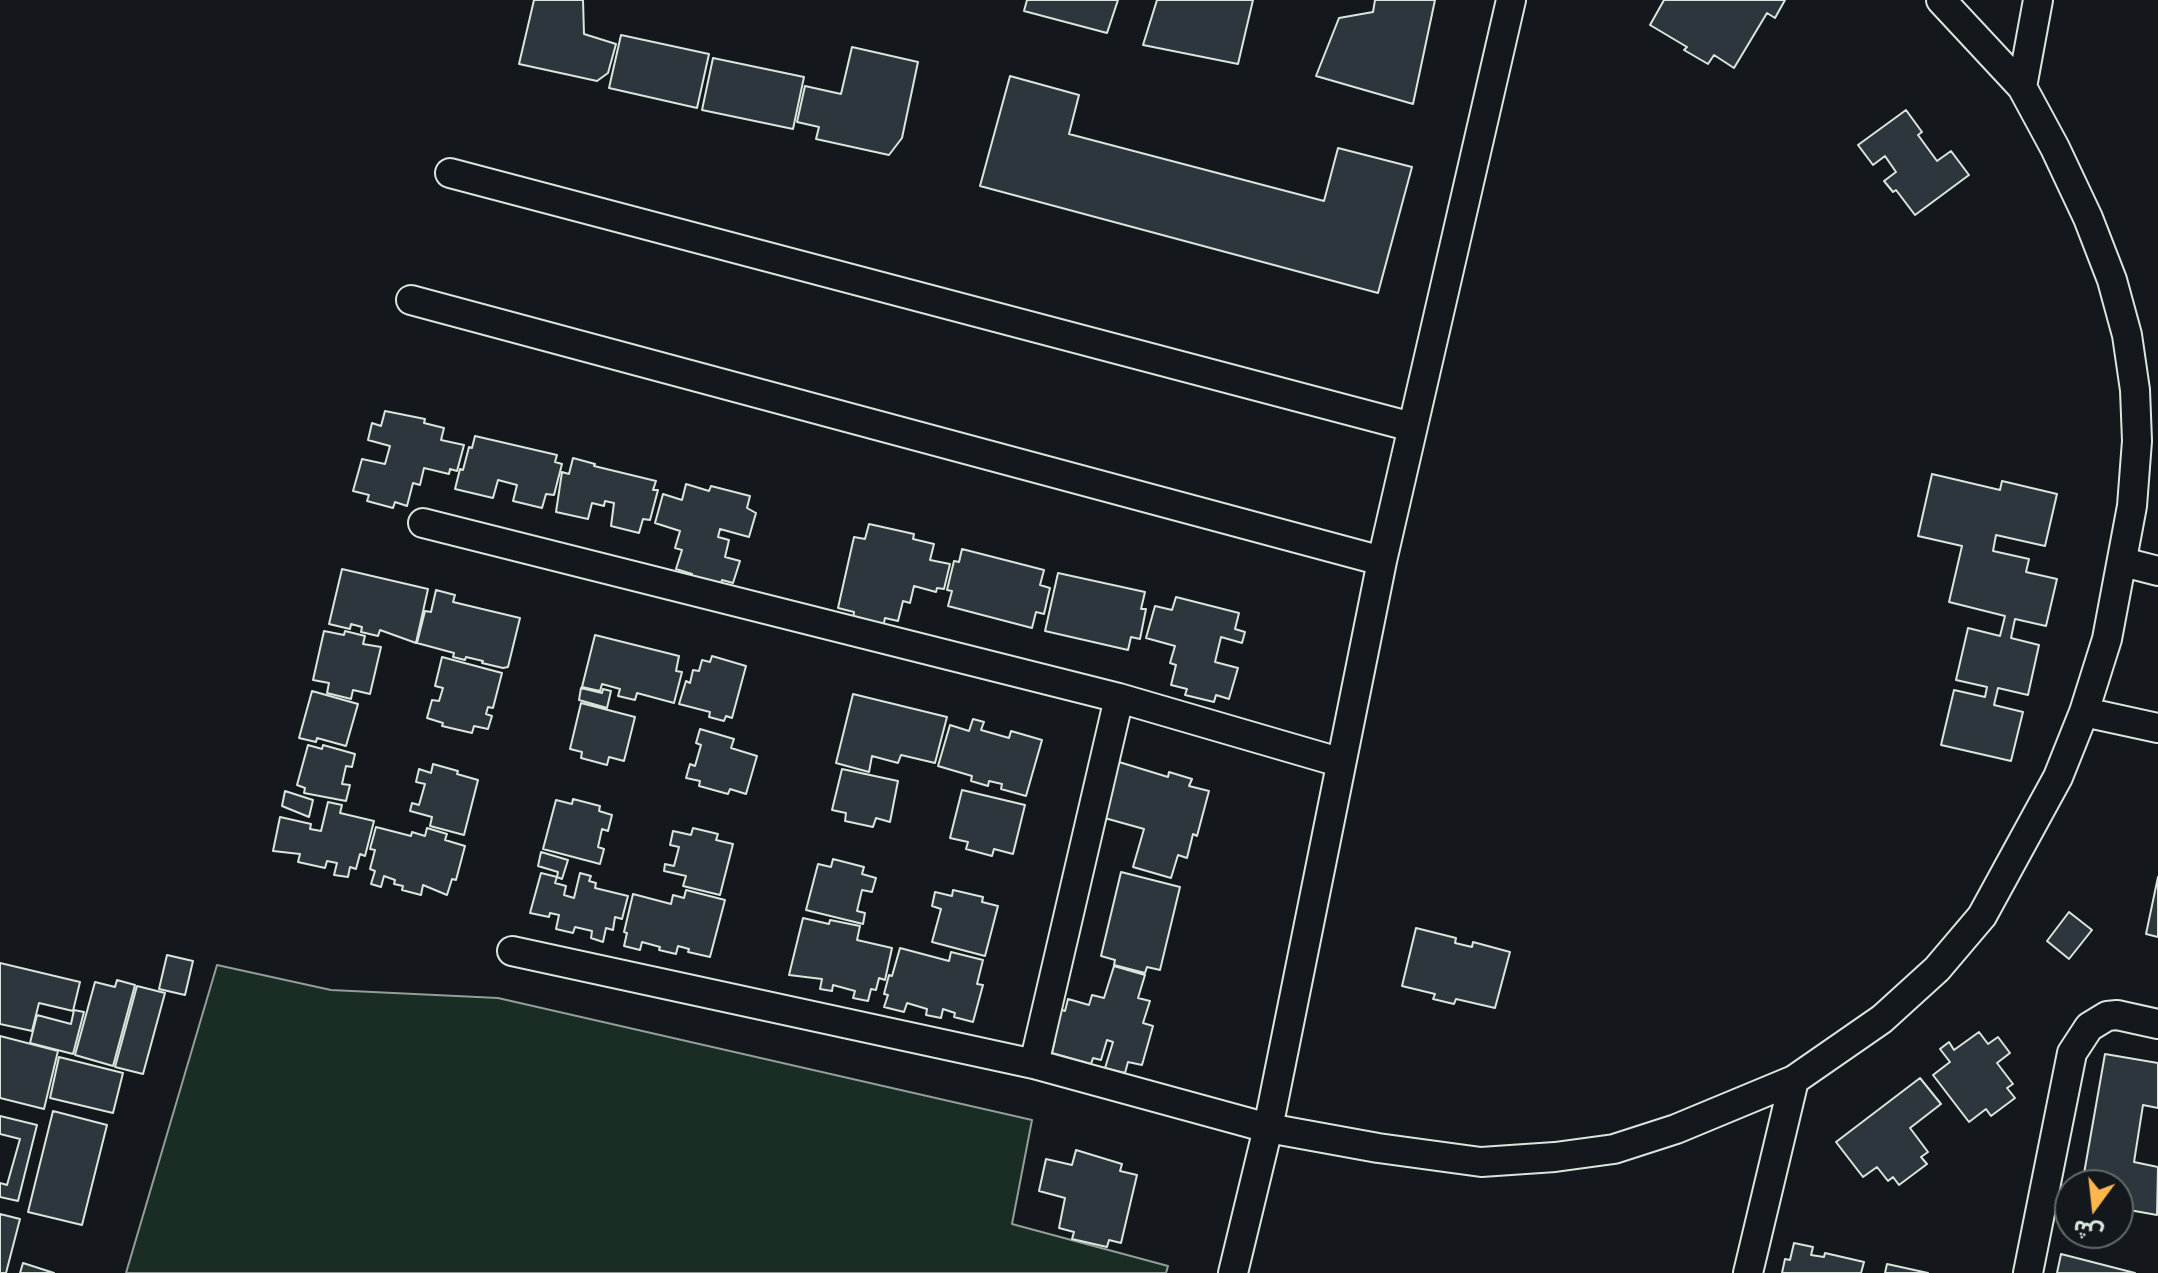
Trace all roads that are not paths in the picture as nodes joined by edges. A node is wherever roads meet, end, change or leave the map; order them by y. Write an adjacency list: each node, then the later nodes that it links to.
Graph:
1 (1511, 0): 7 (street)
2 (1941, 0): 4 (street)
3 (2038, 0): 4 (street)
4 (2022, 87): 10 (street)
5 (450, 173): 7 (street)
6 (411, 300): 9 (street)
7 (1412, 427): 9 (street)
8 (423, 523): 12 (street)
9 (1382, 561): 15 (street)
10 (2123, 562): 11 (street); 13 (street)
11 (2158, 571)
12 (1119, 698): 15 (street); 18 (street)
13 (2084, 712): 14 (street); 19 (street)
14 (2158, 728)
15 (1339, 762): 20 (street)
16 (512, 951): 18 (street)
17 (2158, 1024): 23 (street)
18 (1034, 1064): 20 (street)
19 (1794, 1080): 20 (street); 22 (street)
20 (1268, 1128): 21 (street)
21 (1233, 1273)
22 (1748, 1273)
23 (2028, 1273)

